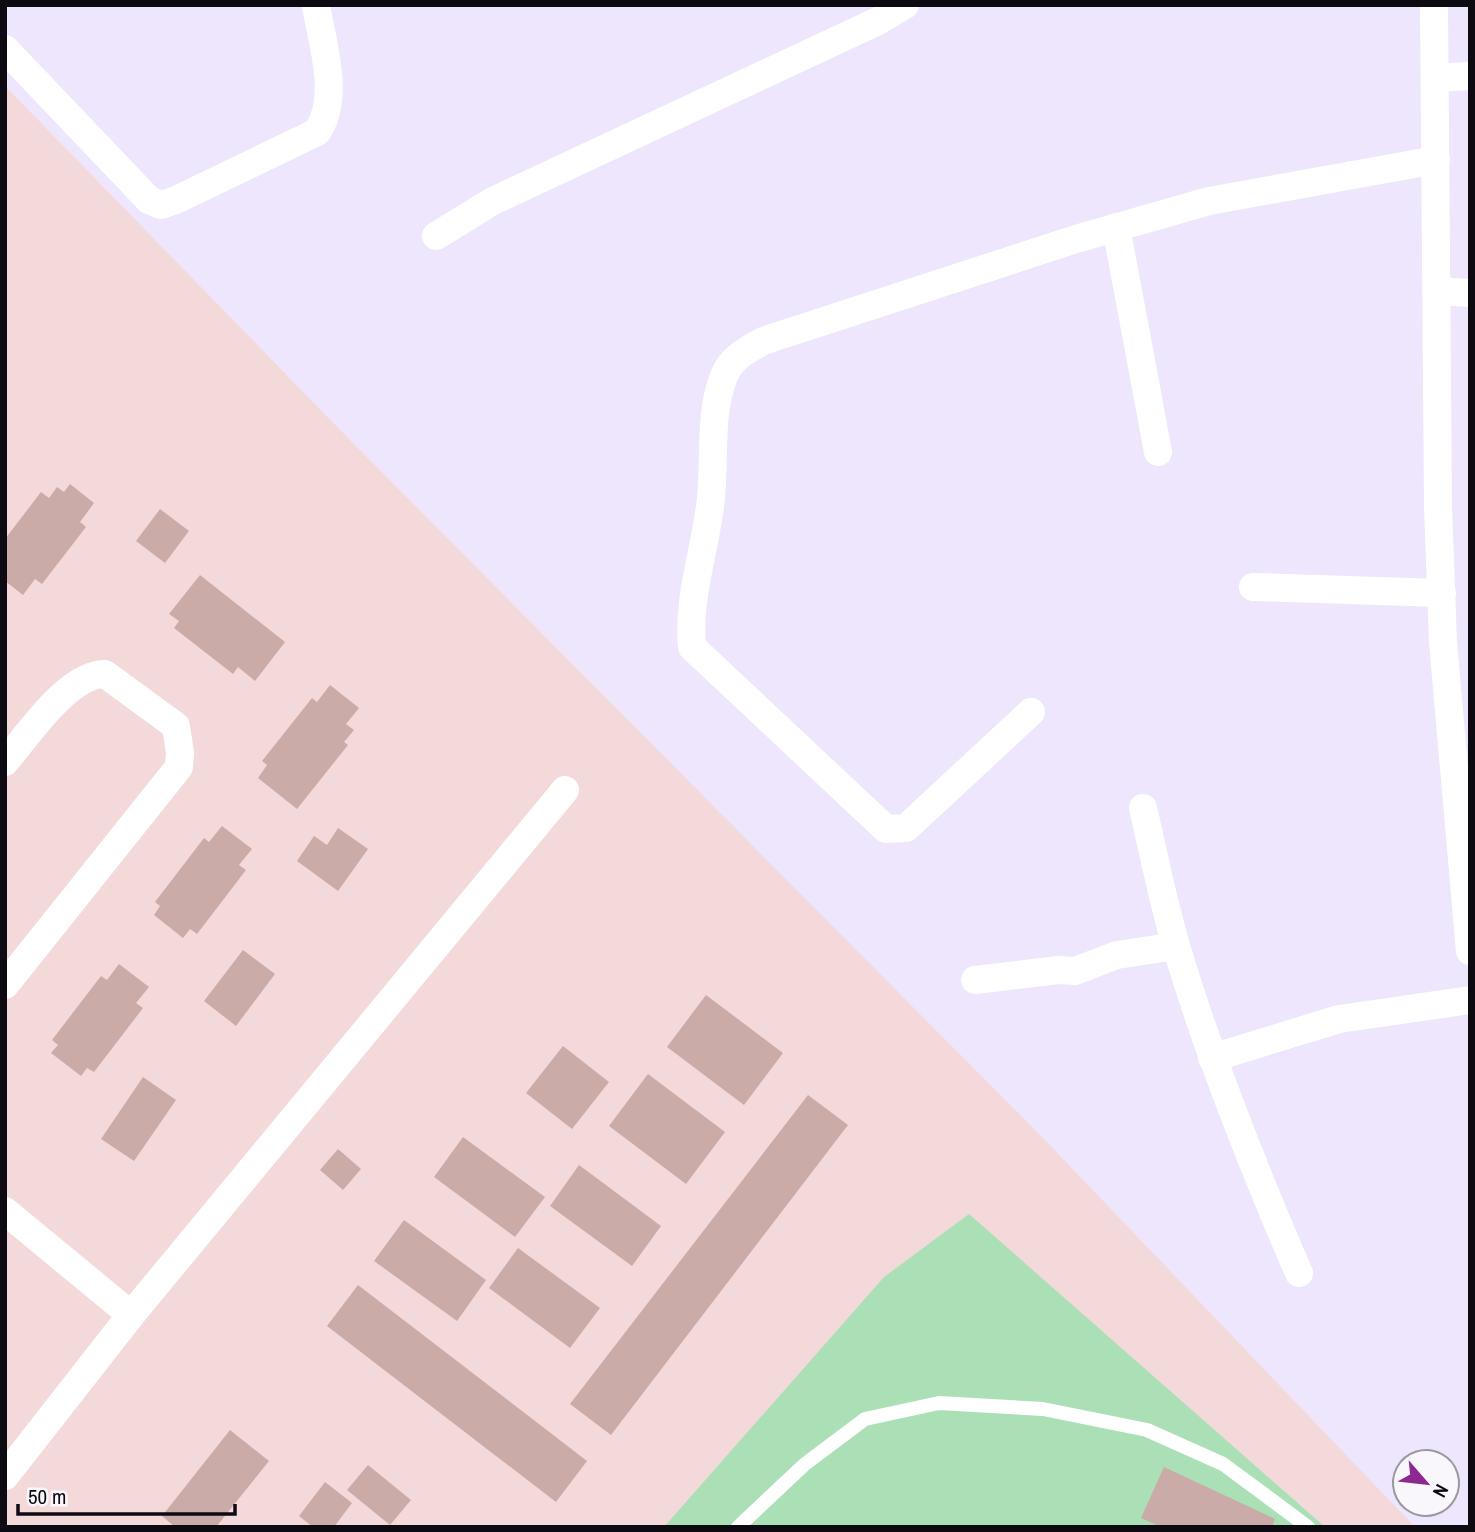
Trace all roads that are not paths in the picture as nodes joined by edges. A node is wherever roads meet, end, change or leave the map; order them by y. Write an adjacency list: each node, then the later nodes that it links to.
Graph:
1 (316, 5): 4 (street)
2 (905, 5): 9 (street)
3 (1434, 5): 6 (street)
4 (5, 49)
5 (1470, 76): 6 (street)
6 (1435, 78): 7 (street)
7 (1436, 160): 8 (street); 10 (street)
8 (1116, 228): 12 (street); 15 (street)
9 (436, 236)
10 (1438, 291): 11 (street); 14 (street)
11 (1470, 293)
12 (1158, 452)
13 (1253, 587): 14 (street)
14 (1442, 593): 20 (street)
15 (1031, 712)
16 (5, 762): 22 (street)
17 (565, 790): 27 (street)
18 (1143, 808): 19 (street)
19 (1176, 946): 21 (street); 24 (street)
20 (1470, 951)
21 (975, 980)
22 (5, 985)
23 (1470, 1000): 24 (street)
24 (1212, 1058): 26 (street)
25 (5, 1211): 27 (street)
26 (1298, 1273)
27 (131, 1315): 28 (street)
28 (5, 1476)
29 (738, 1527): 30 (lane)
30 (1308, 1527)

